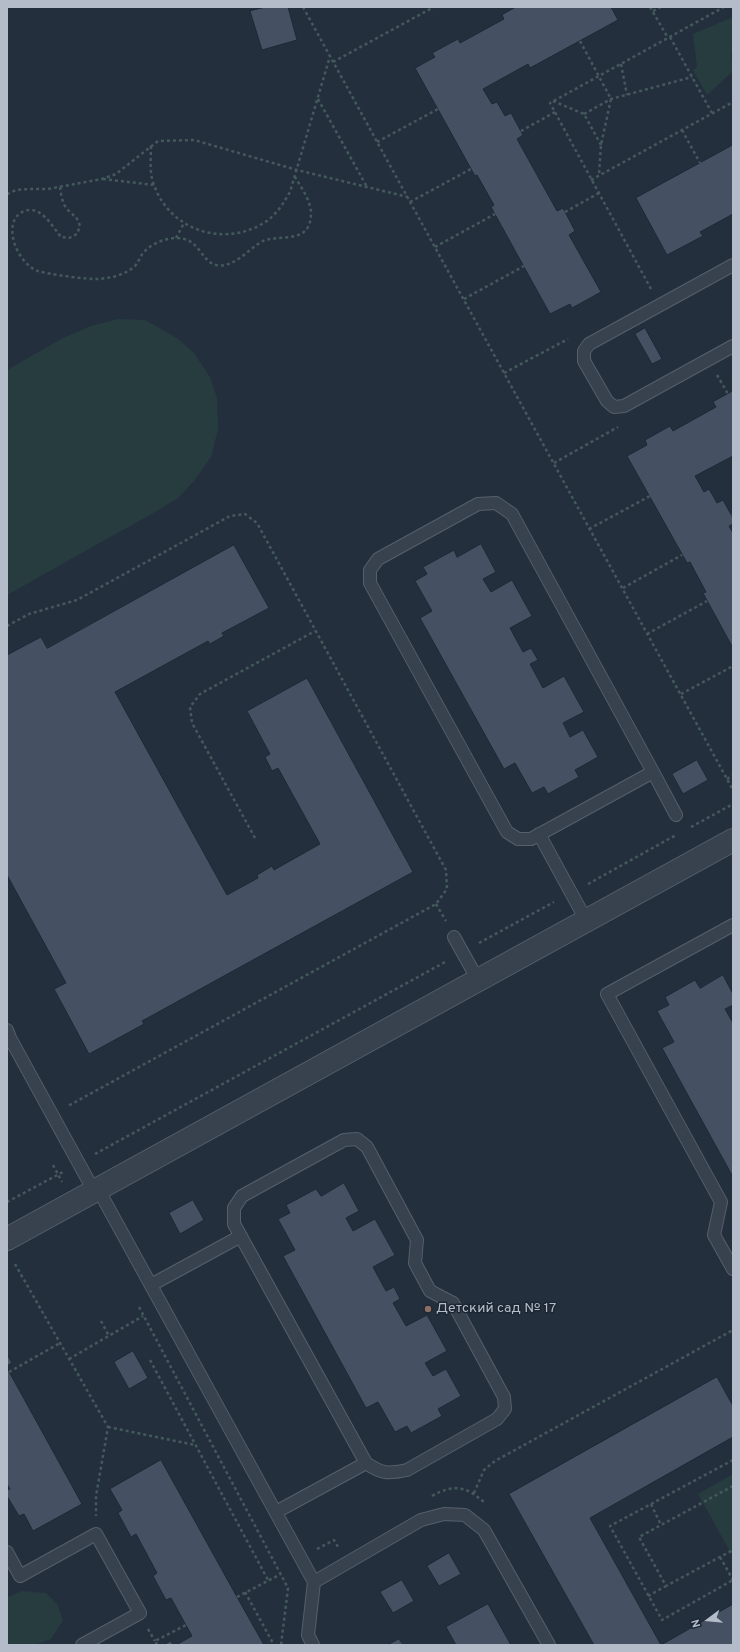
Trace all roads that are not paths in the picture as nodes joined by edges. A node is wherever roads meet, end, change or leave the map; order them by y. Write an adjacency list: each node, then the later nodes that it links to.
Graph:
1 (733, 265): 2 (lane)
2 (733, 346)
3 (653, 772): 4 (lane); 5 (lane); 5 (lane)
4 (676, 815)
5 (539, 834): 7 (lane)
6 (733, 840): 7 (street)
7 (586, 920): 10 (street)
8 (733, 925): 15 (lane)
9 (454, 937): 10 (lane)
10 (478, 980): 12 (street)
11 (7, 1030): 12 (lane)
12 (96, 1190): 14 (street); 16 (lane)
13 (241, 1236): 16 (lane); 17 (lane); 17 (lane)
14 (7, 1238)
15 (733, 1269)
16 (151, 1285): 18 (lane)
17 (366, 1463): 18 (lane)
18 (276, 1512): 20 (lane)
19 (7, 1552): 21 (lane)
20 (314, 1582): 22 (lane); 23 (lane)
21 (82, 1645)
22 (313, 1645)
23 (549, 1645)

